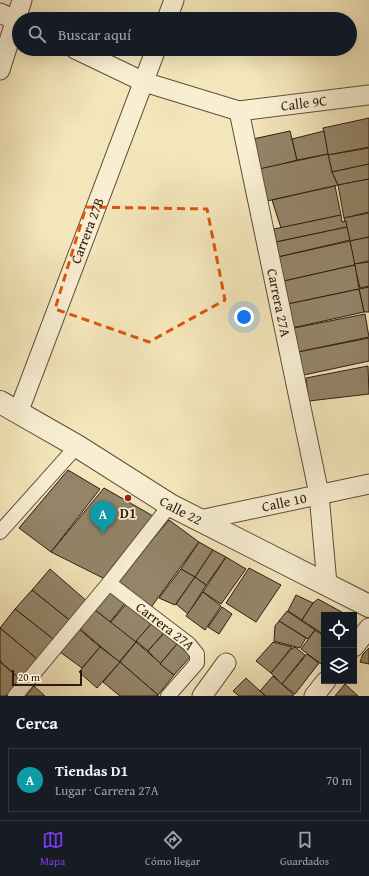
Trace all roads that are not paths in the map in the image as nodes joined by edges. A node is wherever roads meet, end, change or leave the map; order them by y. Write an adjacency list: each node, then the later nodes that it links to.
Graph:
1 (22, 0): 3 (street)
2 (174, 0): 4 (street)
3 (15, 12)
4 (170, 12)
5 (11, 18): 8 (street)
6 (90, 56): 9 (street)
7 (153, 56): 9 (street, Carrera 27B)
8 (0, 70)
9 (144, 82): 11 (street); 13 (street, Carrera 27B)
10 (369, 94): 11 (street, Calle 9C)
11 (239, 111): 16 (street, Carrera 27A)
12 (0, 402): 13 (street, Calle 22)
13 (18, 413): 14 (street, Calle 22)
14 (77, 446): 17 (street, Calle 22); 19 (street)
15 (369, 484): 16 (street, Calle 10)
16 (319, 494): 18 (street, Calle 10); 21 (street, Carrera 27A)
17 (170, 505): 18 (street, Calle 22); 20 (street)
18 (200, 520): 21 (street, Calle 22)
19 (0, 532)
20 (109, 583): 27 (street); 28 (street, Carrera 27A)
21 (327, 584): 22 (street, Calle 22)
22 (369, 606)
23 (369, 628): 24 (street)
24 (357, 643)
25 (226, 663): 29 (street)
26 (324, 684): 30 (street)
27 (15, 696)
28 (168, 696)
29 (202, 696)
30 (314, 696)

